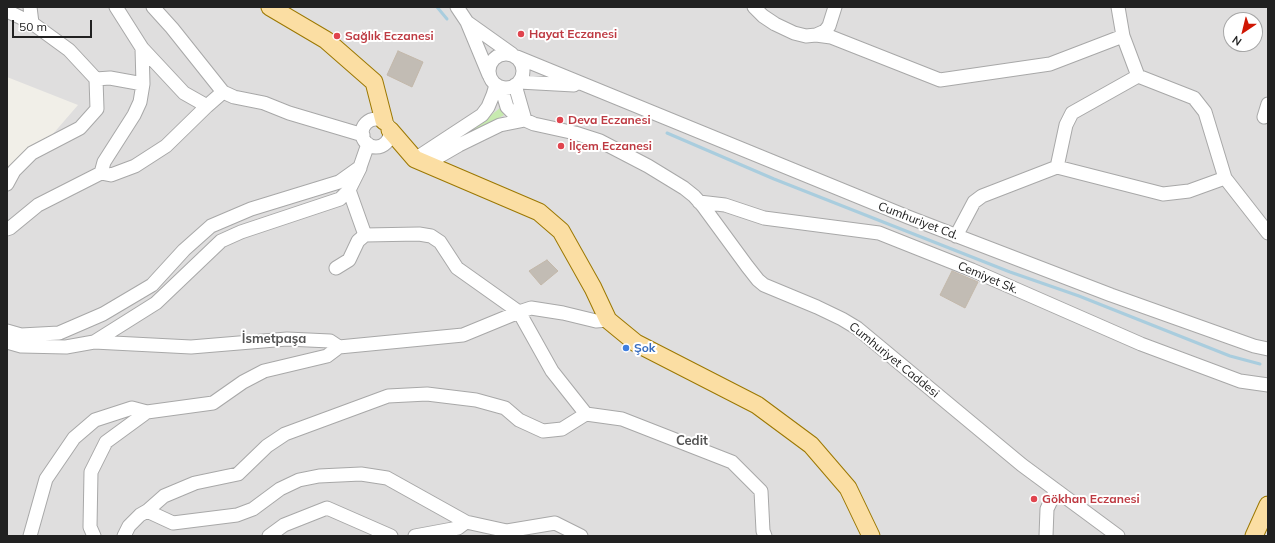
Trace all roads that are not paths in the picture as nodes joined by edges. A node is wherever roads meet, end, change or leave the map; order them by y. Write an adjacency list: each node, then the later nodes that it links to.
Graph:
1 (30, 7): 11 (street)
2 (116, 7): 14 (street)
3 (153, 7): 22 (street)
4 (270, 7): 27 (main road)
5 (457, 7): 10 (street, Cumhuriyet Caddesi)
6 (754, 7): 12 (street)
7 (835, 7): 12 (street)
8 (1118, 7): 13 (street)
9 (7, 11): 11 (street)
10 (467, 22): 15 (street, Cumhuriyet Caddesi); 18 (street, Cumhuriyet Caddesi)
11 (32, 23): 17 (street)
12 (816, 35): 13 (street)
13 (1123, 36): 16 (street)
14 (142, 48): 19 (street); 24 (street)
15 (514, 56): 18 (street); 20 (street); 21 (street, Cumhuriyet Cd.)
16 (1138, 76): 31 (street); 33 (street)
17 (96, 79): 19 (street); 34 (street)
18 (495, 82): 20 (street); 26 (street, Cumhuriyet Caddesi); 29 (street)
19 (143, 84): 32 (street)
20 (517, 84): 21 (street); 26 (street)
21 (586, 86): 40 (street, Cumhuriyet Cd.)
22 (223, 92): 24 (street); 28 (street)
23 (1268, 104): 25 (street)
24 (207, 106): 32 (street)
25 (1264, 118)
26 (525, 120): 29 (street); 36 (street, Cumhuriyet Caddesi)
27 (387, 126): 28 (street); 28 (street); 29 (main road)
28 (365, 140): 30 (street)
29 (420, 162): 43 (main road)
30 (360, 167): 35 (street); 44 (street)
31 (1057, 167): 33 (street); 40 (street)
32 (101, 173): 37 (street)
33 (1225, 178): 38 (street)
34 (7, 184)
35 (349, 190): 39 (street); 46 (street)
36 (699, 202): 52 (street, Cemiyet Sk.); 55 (street, Cumhuriyet Caddesi)
37 (7, 229)
38 (1268, 233)
39 (365, 235): 41 (street); 42 (street)
40 (956, 236): 48 (street, Cumhuriyet Cd.)
41 (336, 268)
42 (519, 312): 43 (street); 49 (street); 54 (street)
43 (608, 320): 68 (main road)
44 (7, 331)
45 (7, 342): 46 (street)
46 (94, 342): 49 (street)
47 (1268, 343): 48 (street)
48 (1254, 346): 50 (street); 51 (street)
49 (339, 347): 53 (street)
50 (1268, 349)
51 (1268, 356)
52 (1268, 385)
53 (147, 412): 61 (street); 62 (street)
54 (586, 414): 57 (street); 60 (street)
55 (1056, 490): 69 (street); 70 (street, Cumhuriyet Caddesi)
56 (1268, 505): 71 (main road)
57 (147, 511): 58 (street); 63 (street)
58 (466, 522): 59 (street); 66 (street)
59 (510, 534): 67 (street)
60 (762, 534)
61 (30, 536)
62 (94, 536)
63 (124, 536)
64 (269, 536): 65 (street)
65 (391, 536)
66 (415, 536)
67 (581, 536)
68 (871, 536)
69 (1046, 536)
70 (1118, 536)
71 (1254, 536)

